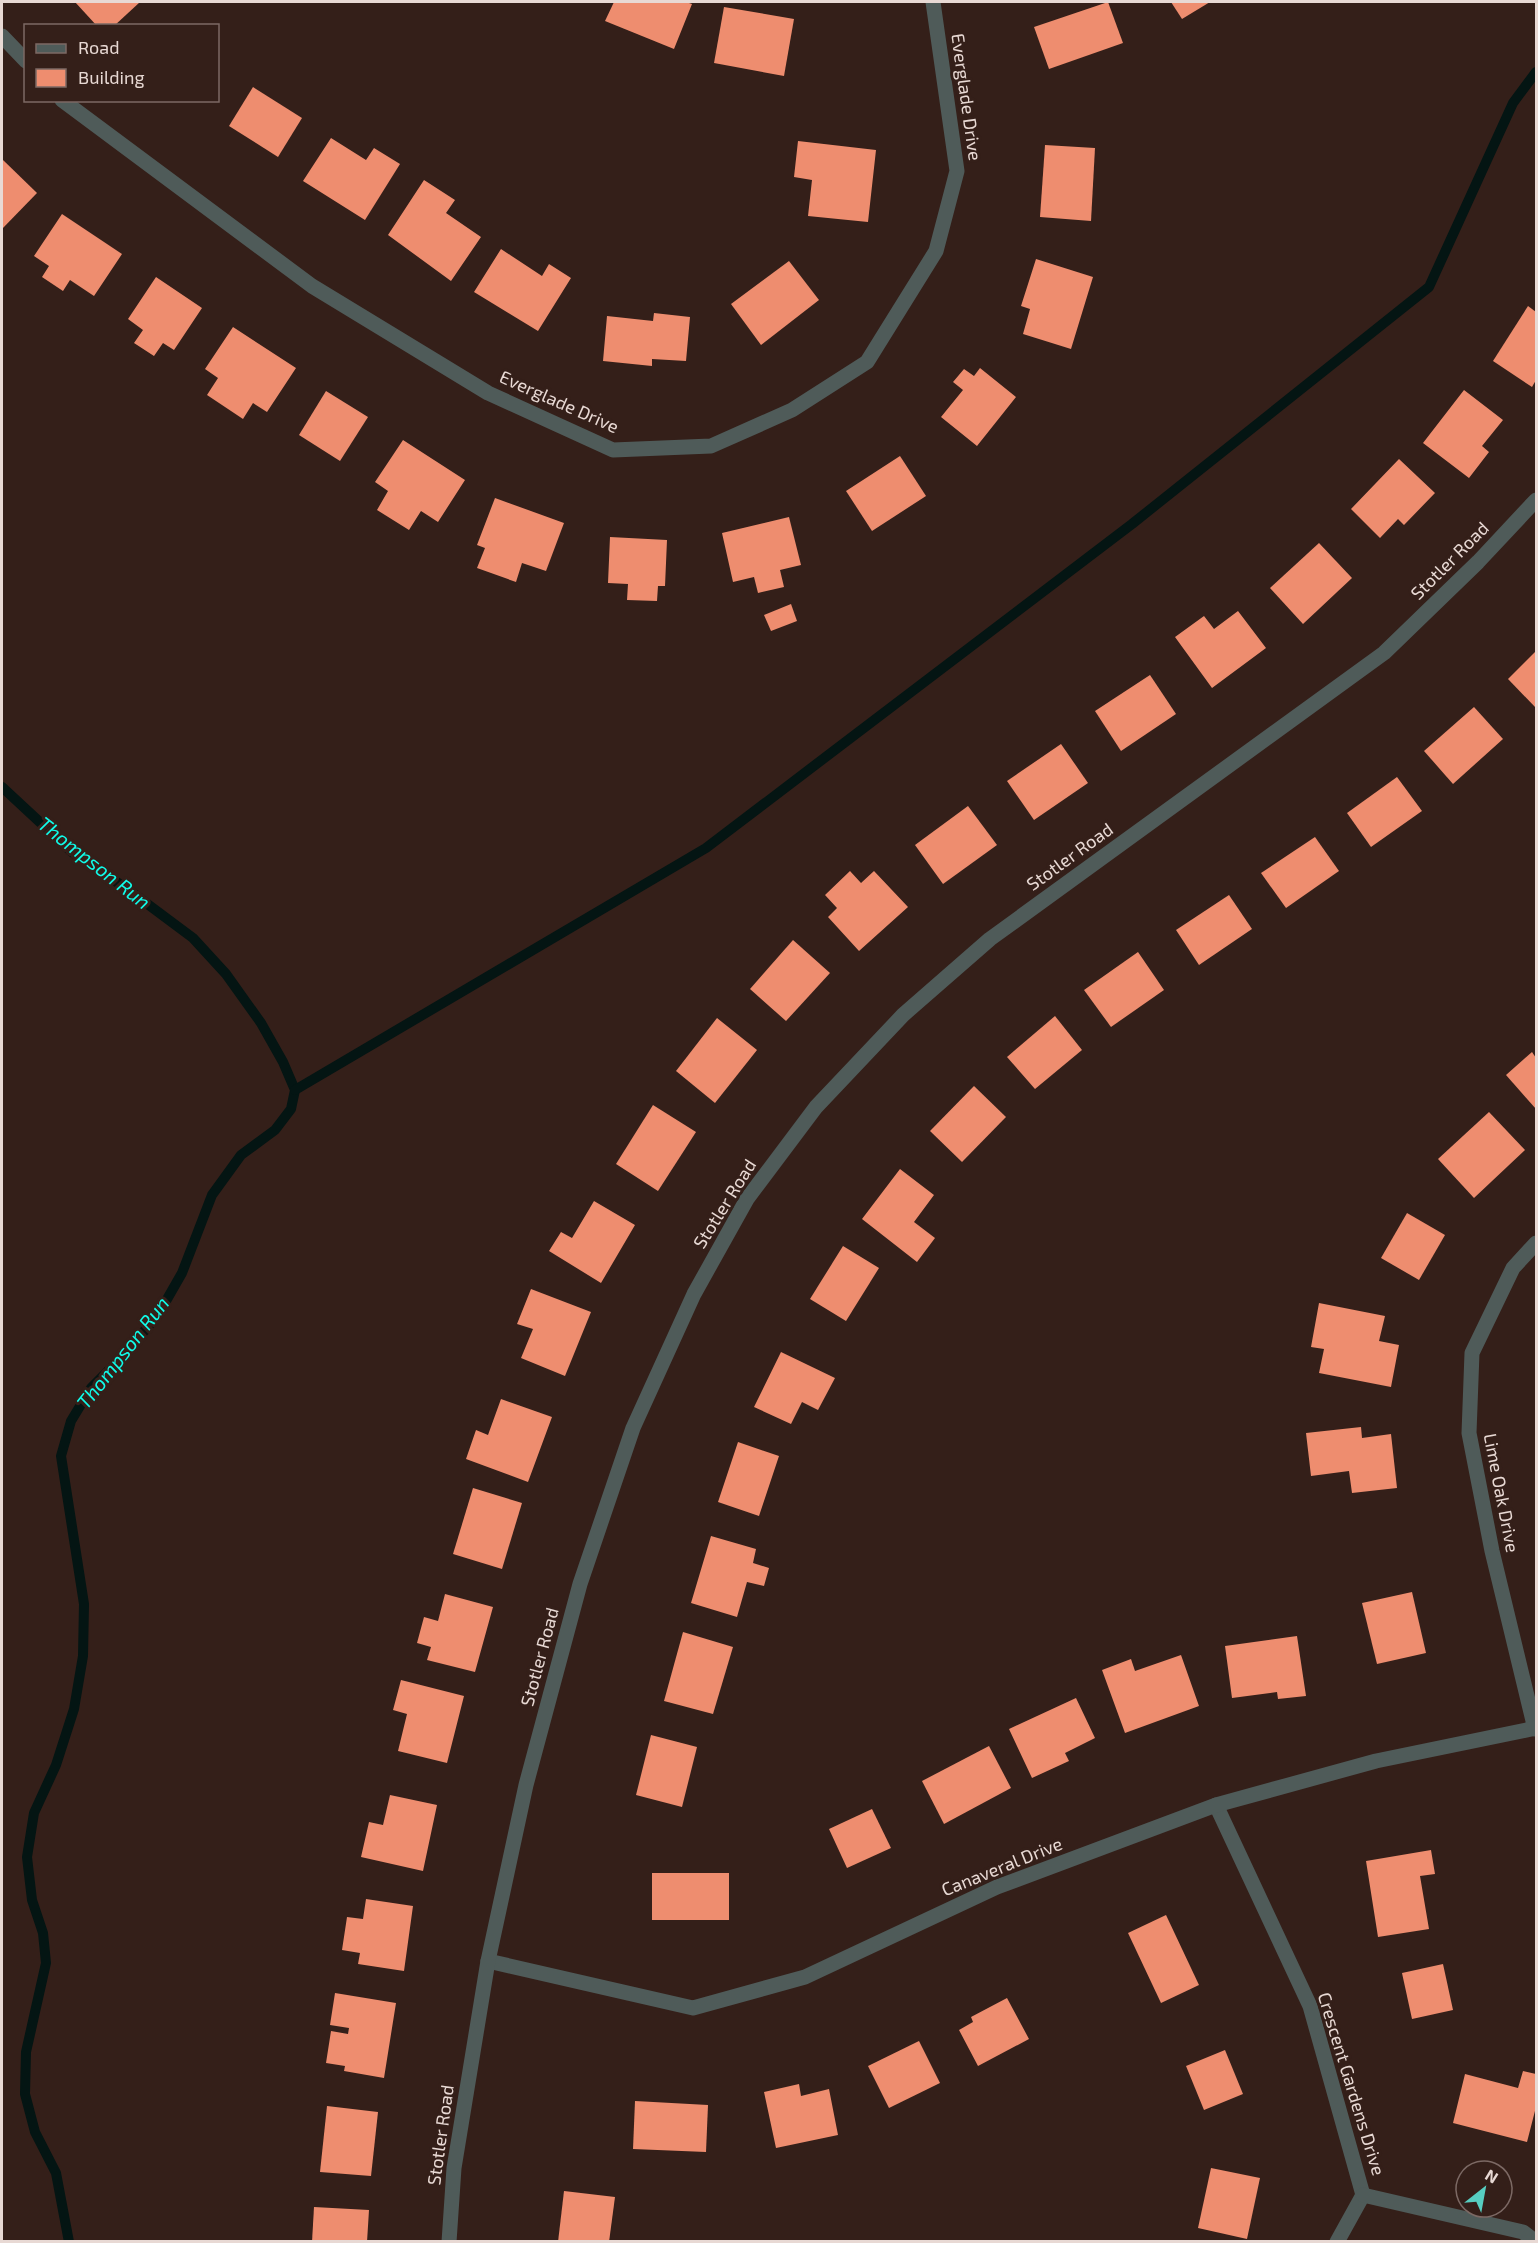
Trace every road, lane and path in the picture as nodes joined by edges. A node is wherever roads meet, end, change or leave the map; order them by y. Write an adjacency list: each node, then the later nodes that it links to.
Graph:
1 (933, 2): 4 (street, Everglade Drive)
2 (2, 36): 3 (street)
3 (24, 60)
4 (65, 102)
5 (1536, 500): 9 (street, Stotler Road)
6 (1536, 1243): 7 (street, Lime Oak Drive)
7 (1536, 1728): 8 (street, Canaveral Drive)
8 (1216, 1805): 9 (street, Canaveral Drive); 10 (street, Crescent Gardens Drive)
9 (488, 1961): 11 (street, Stotler Road)
10 (1363, 2195): 12 (street, Crescent Gardens Drive); 13 (street)
11 (449, 2241)
12 (1337, 2241)
13 (1536, 2241)

